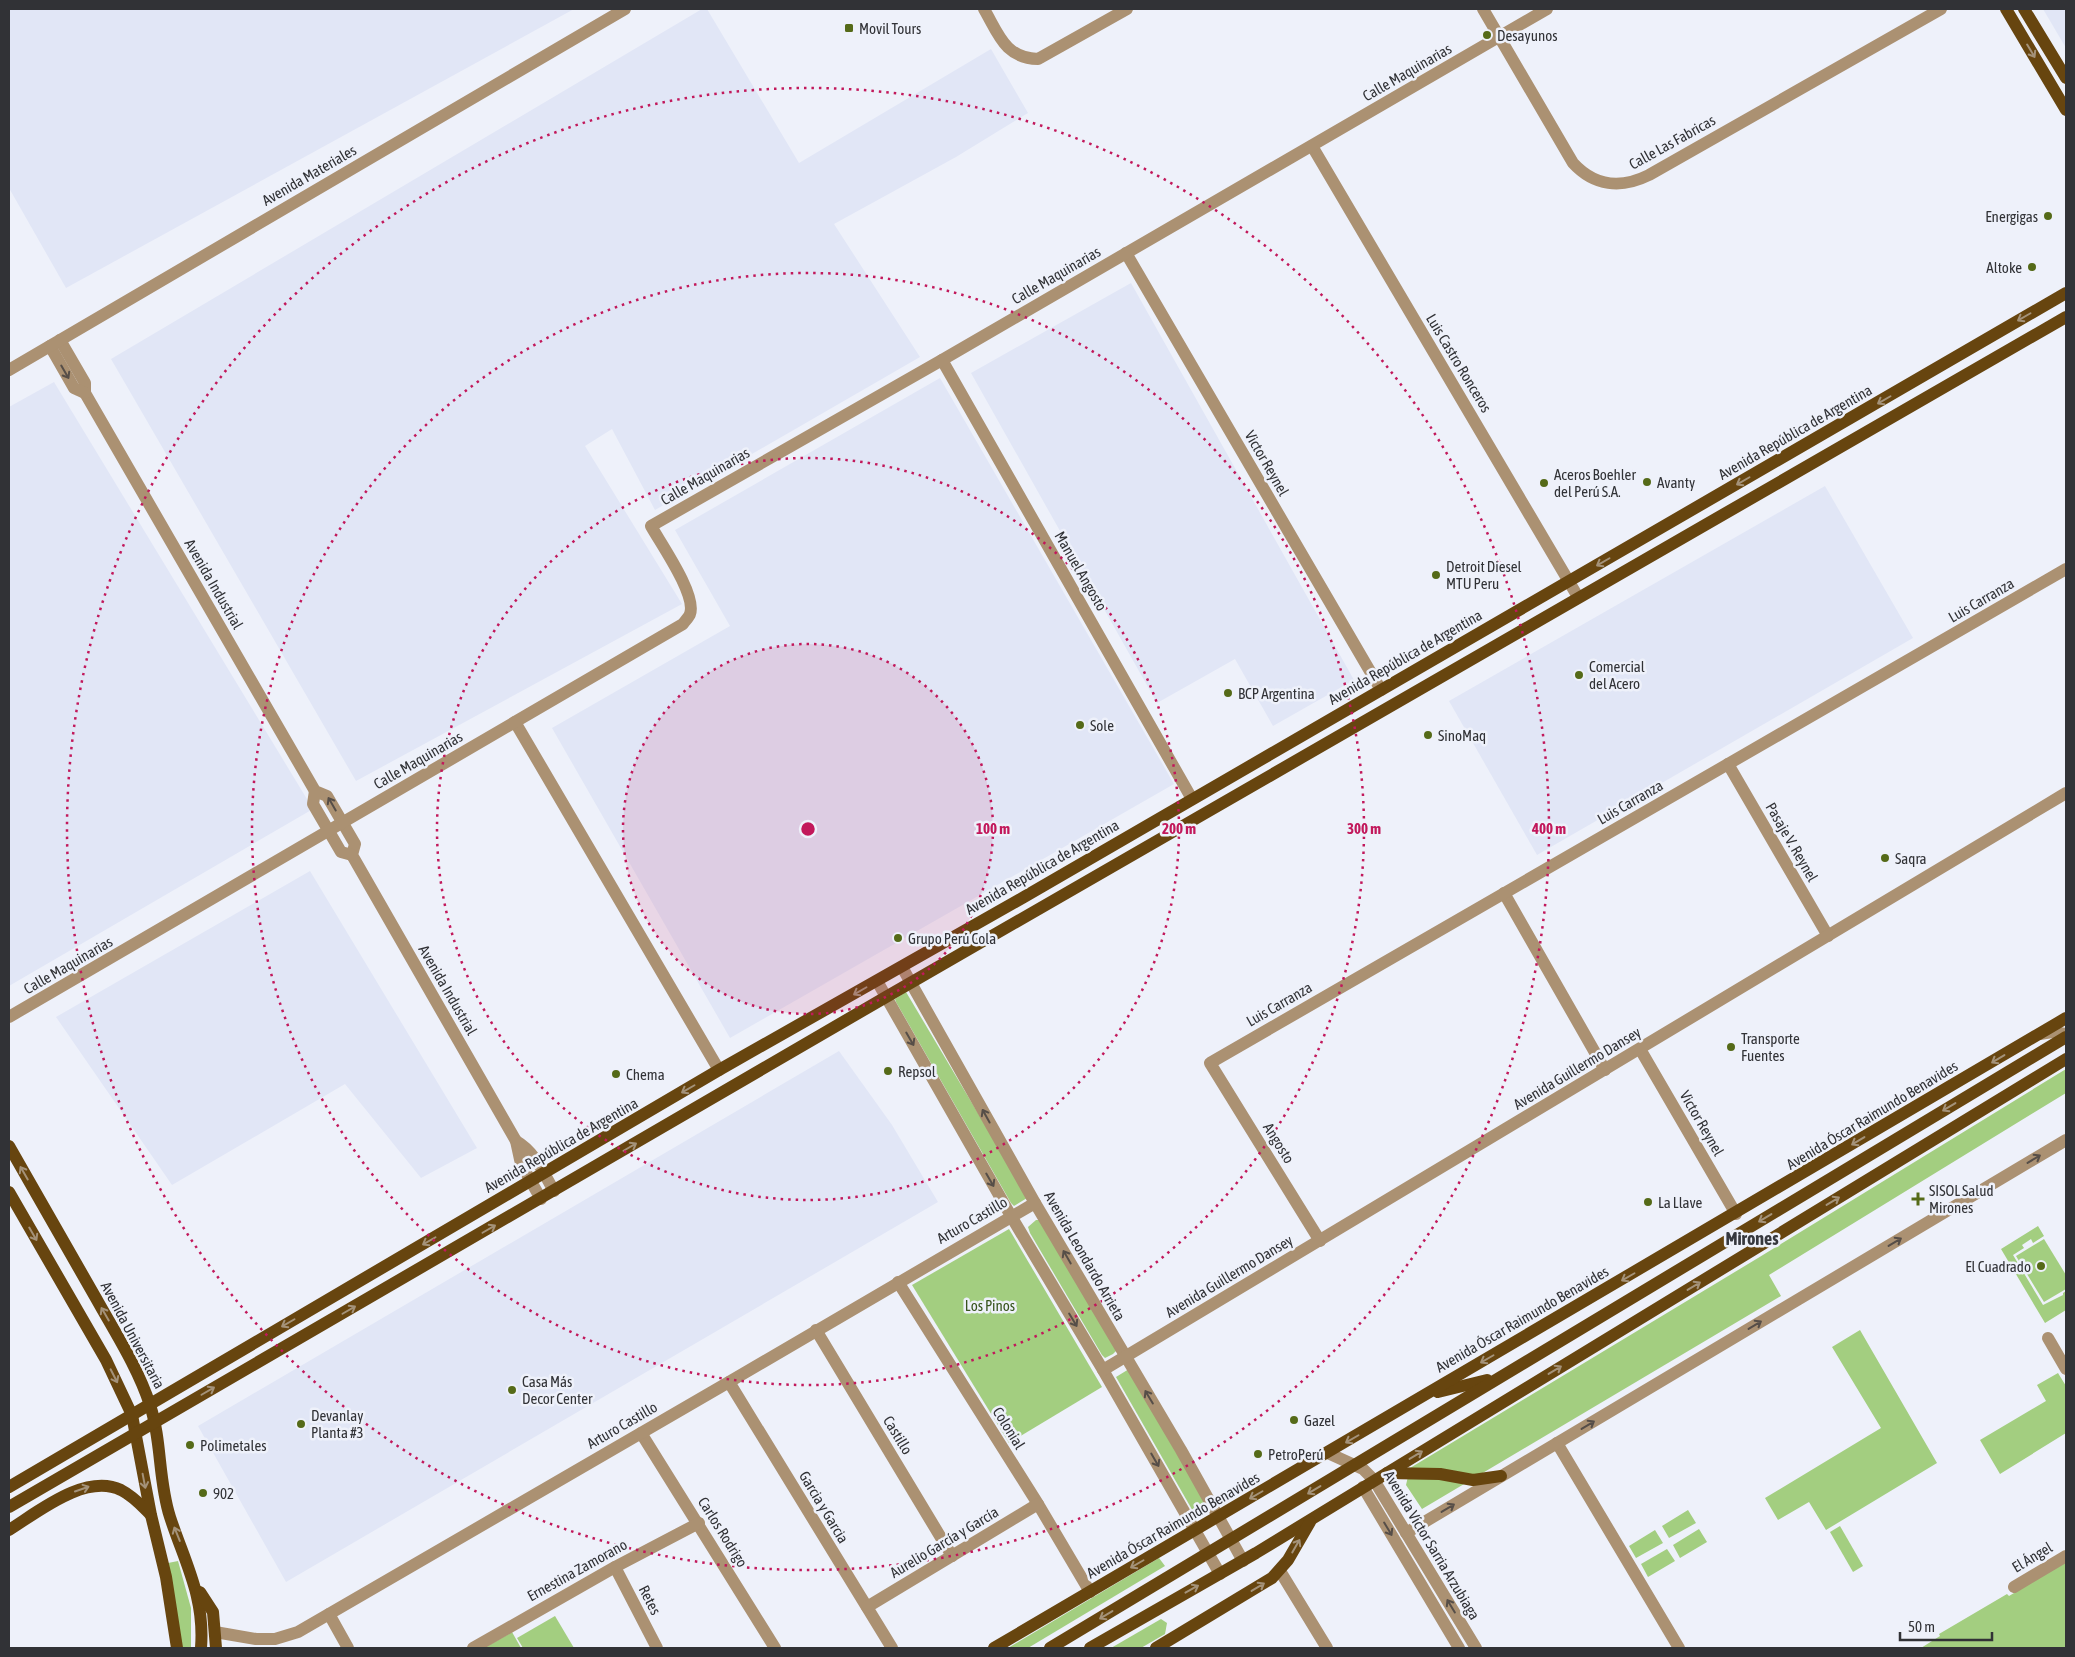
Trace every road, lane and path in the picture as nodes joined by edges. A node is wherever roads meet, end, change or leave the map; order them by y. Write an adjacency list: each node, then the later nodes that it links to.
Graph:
1 (625, 9): 16 (street, Avenida Materiales)
2 (984, 9): 3 (street)
3 (1127, 9)
4 (1484, 9): 9 (street, Calle Las Fabricas)
5 (1547, 9): 9 (street, Calle Maquinarias)
6 (1941, 9): 9 (street, Calle Las Fabricas)
7 (2006, 9): 11 (main road, one-way to 11)
8 (2024, 9): 10 (main road)
9 (1499, 36): 12 (street, Calle Maquinarias)
10 (2066, 78)
11 (2066, 110)
12 (1312, 146): 13 (street, Calle Maquinarias); 20 (street, Luis Castro Ronceros)
13 (1126, 253): 17 (street, Calle Maquinarias); 22 (street, Victor Reynel)
14 (2063, 293): 20 (main road, Avenida República de Argentina, one-way to 20)
15 (2066, 317): 21 (main road)
16 (55, 343): 18 (street, Avenida Materiales); 25 (street, Avenida Industrial)
17 (942, 360): 23 (street, Calle Maquinarias); 27 (street, Manuel Angosto)
18 (9, 370)
19 (2066, 569): 24 (street, Luis Carranza)
20 (1569, 582): 21 (street, Luis Castro Ronceros); 22 (main road, Avenida República de Argentina)
21 (1578, 597): 35 (main road)
22 (1381, 690): 27 (main road, Avenida República de Argentina)
23 (515, 722): 28 (street, Calle Maquinarias); 44 (street)
24 (1728, 764): 31 (street, Luis Carranza); 32 (street, Pasaje V. Reynel)
25 (315, 791): 28 (street, Avenida Industrial, one-way to 25); 29 (street, Avenida Industrial)
26 (2066, 792): 32 (street, Avenida Guillermo Dansey)
27 (1192, 799): 33 (main road, Avenida República de Argentina)
28 (342, 822): 29 (street, Calle Maquinarias); 30 (street, Avenida Industrial)
29 (328, 830): 30 (street, Avenida Industrial); 37 (street, Calle Maquinarias)
30 (352, 855): 47 (street, Avenida Industrial)
31 (1504, 894): 43 (street, Luis Carranza); 45 (street)
32 (1828, 936): 41 (street, Avenida Guillermo Dansey)
33 (902, 967): 34 (main road, Avenida República de Argentina); 35 (street, Avenida Leondardo Arrieta)
34 (877, 981): 36 (street); 44 (main road, Avenida República de Argentina, one-way to 44)
35 (910, 982): 36 (main road); 54 (street, Avenida Leondardo Arrieta, one-way to 35)
36 (886, 997): 51 (main road, one-way to 36); 56 (street, one-way to 56)
37 (9, 1018)
38 (2066, 1018): 39 (main road, Avenida Óscar Raimundo Benavides)
39 (2040, 1034): 40 (street); 55 (main road, Avenida Óscar Raimundo Benavides, one-way to 55)
40 (2066, 1036): 64 (main road, one-way to 64)
41 (1640, 1049): 45 (street, Avenida Guillermo Dansey); 55 (street, Victor Reynel)
42 (2066, 1059): 75 (main road, one-way to 42)
43 (1210, 1063): 57 (street, Angosto)
44 (719, 1070): 49 (main road, Avenida República de Argentina, one-way to 49)
45 (1605, 1070): 57 (street, Avenida Guillermo Dansey)
46 (2066, 1140): 72 (street, one-way to 46)
47 (516, 1141): 49 (street, Avenida Industrial); 50 (street, Avenida Industrial)
48 (9, 1146): 67 (main road, Avenida Universitaria, one-way to 48)
49 (544, 1174): 50 (main road, Avenida República de Argentina); 51 (street, Avenida Industrial)
50 (531, 1181): 53 (street, Avenida Industrial); 67 (main road, Avenida República de Argentina, one-way to 67)
51 (554, 1191): 53 (main road)
52 (9, 1192): 68 (main road, one-way to 68)
53 (541, 1199): 69 (main road, one-way to 53)
54 (1035, 1203): 56 (street, Arturo Castillo); 61 (street, Avenida Leondardo Arrieta, one-way to 54)
55 (1736, 1214): 66 (main road, Avenida Óscar Raimundo Benavides, one-way to 66)
56 (1011, 1216): 58 (street, Arturo Castillo); 63 (street, one-way to 63)
57 (1320, 1241): 61 (street, Avenida Guillermo Dansey)
58 (898, 1282): 59 (street, Arturo Castillo); 81 (street, Colonial)
59 (816, 1330): 65 (street, Arturo Castillo); 94 (street, Castillo)
60 (2048, 1338): 62 (street)
61 (1125, 1357): 63 (street, Avenida Guillermo Dansey); 85 (street, Avenida Leondardo Arrieta, one-way to 61)
62 (2066, 1369)
63 (1103, 1370): 89 (street, one-way to 89)
64 (1500, 1377): 66 (main road); 74 (main road)
65 (729, 1382): 71 (street, Arturo Castillo); 104 (street, Garcia y Garcia)
66 (1424, 1396): 73 (main road, Avenida Óscar Raimundo Benavides, one-way to 73)
67 (150, 1405): 68 (main road, Avenida República de Argentina); 69 (main road, Avenida Universitaria)
68 (132, 1416): 70 (main road); 78 (main road, Avenida República de Argentina)
69 (155, 1422): 70 (main road); 92 (main road, Avenida Universitaria, one-way to 69)
70 (136, 1433): 80 (main road); 84 (main road, one-way to 84)
71 (641, 1433): 87 (street, Carlos Rodrigo); 105 (street, Arturo Castillo)
72 (1557, 1443): 76 (street); 124 (street)
73 (1328, 1453): 74 (street, Avenida Víctor Sarria Arzubiaga); 85 (main road, Avenida Óscar Raimundo Benavides, one-way to 85)
74 (1356, 1465): 77 (street, Avenida Víctor Sarria Arzubiaga); 91 (main road, one-way to 91)
75 (1387, 1473): 76 (main road); 77 (main road)
76 (1501, 1476): 90 (street, one-way to 76)
77 (1374, 1480): 79 (main road); 90 (street, Avenida Víctor Sarria Arzubiaga)
78 (9, 1487)
79 (1363, 1487): 86 (main road); 122 (street, Avenida Víctor Sarria Arzubiaga, one-way to 122)
80 (41, 1488): 82 (main road); 83 (main road)
81 (1038, 1504): 94 (street, Aurelio García y García); 103 (street, Colonial)
82 (51, 1505): 84 (main road, one-way to 84); 88 (main road)
83 (9, 1507)
84 (151, 1515): 96 (main road)
85 (1218, 1517): 89 (main road, Avenida Óscar Raimundo Benavides); 91 (street, Avenida Leondardo Arrieta)
86 (1312, 1520): 97 (main road); 99 (main road, one-way to 86)
87 (698, 1523): 98 (street, Ernestina Zamorano); 115 (street, Carlos Rodrigo)
88 (9, 1530)
89 (1195, 1530): 93 (street); 103 (main road, Avenida Óscar Raimundo Benavides, one-way to 103)
90 (1406, 1533): 123 (street, Avenida Víctor Sarria Arzubiaga, one-way to 90)
91 (1231, 1540): 93 (main road); 97 (street, Avenida Leondardo Arrieta)
92 (184, 1553): 96 (main road); 101 (main road, Avenida Universitaria)
93 (1209, 1554): 100 (street); 118 (main road, one-way to 118)
94 (952, 1556): 104 (street, Aurelio García y García)
95 (2066, 1556): 102 (street, El Ángel)
96 (162, 1560): 107 (main road)
97 (1243, 1561): 100 (main road)
98 (615, 1567): 113 (street, Ernestina Zamorano); 114 (street, Retes)
99 (1280, 1571): 120 (main road, one-way to 99); 121 (street)
100 (1220, 1574): 119 (main road, one-way to 100)
101 (195, 1584): 106 (main road, Avenida Universitaria); 110 (main road, Avenida Universitaria)
102 (2014, 1587)
103 (1090, 1592): 117 (main road, Avenida Óscar Raimundo Benavides)
104 (867, 1607): 116 (street, Garcia y Garcia)
105 (329, 1614): 106 (street, Arturo Castillo); 112 (street)
106 (215, 1632): 111 (main road, Avenida Universitaria)
107 (174, 1635): 108 (main road); 109 (main road)
108 (171, 1648)
109 (177, 1648)
110 (201, 1648)
111 (216, 1648)
112 (348, 1648)
113 (473, 1648)
114 (657, 1648)
115 (775, 1648)
116 (892, 1648)
117 (994, 1648)
118 (1050, 1648)
119 (1090, 1648)
120 (1156, 1648)
121 (1327, 1648)
122 (1459, 1648)
123 (1476, 1648)
124 (1679, 1648)

